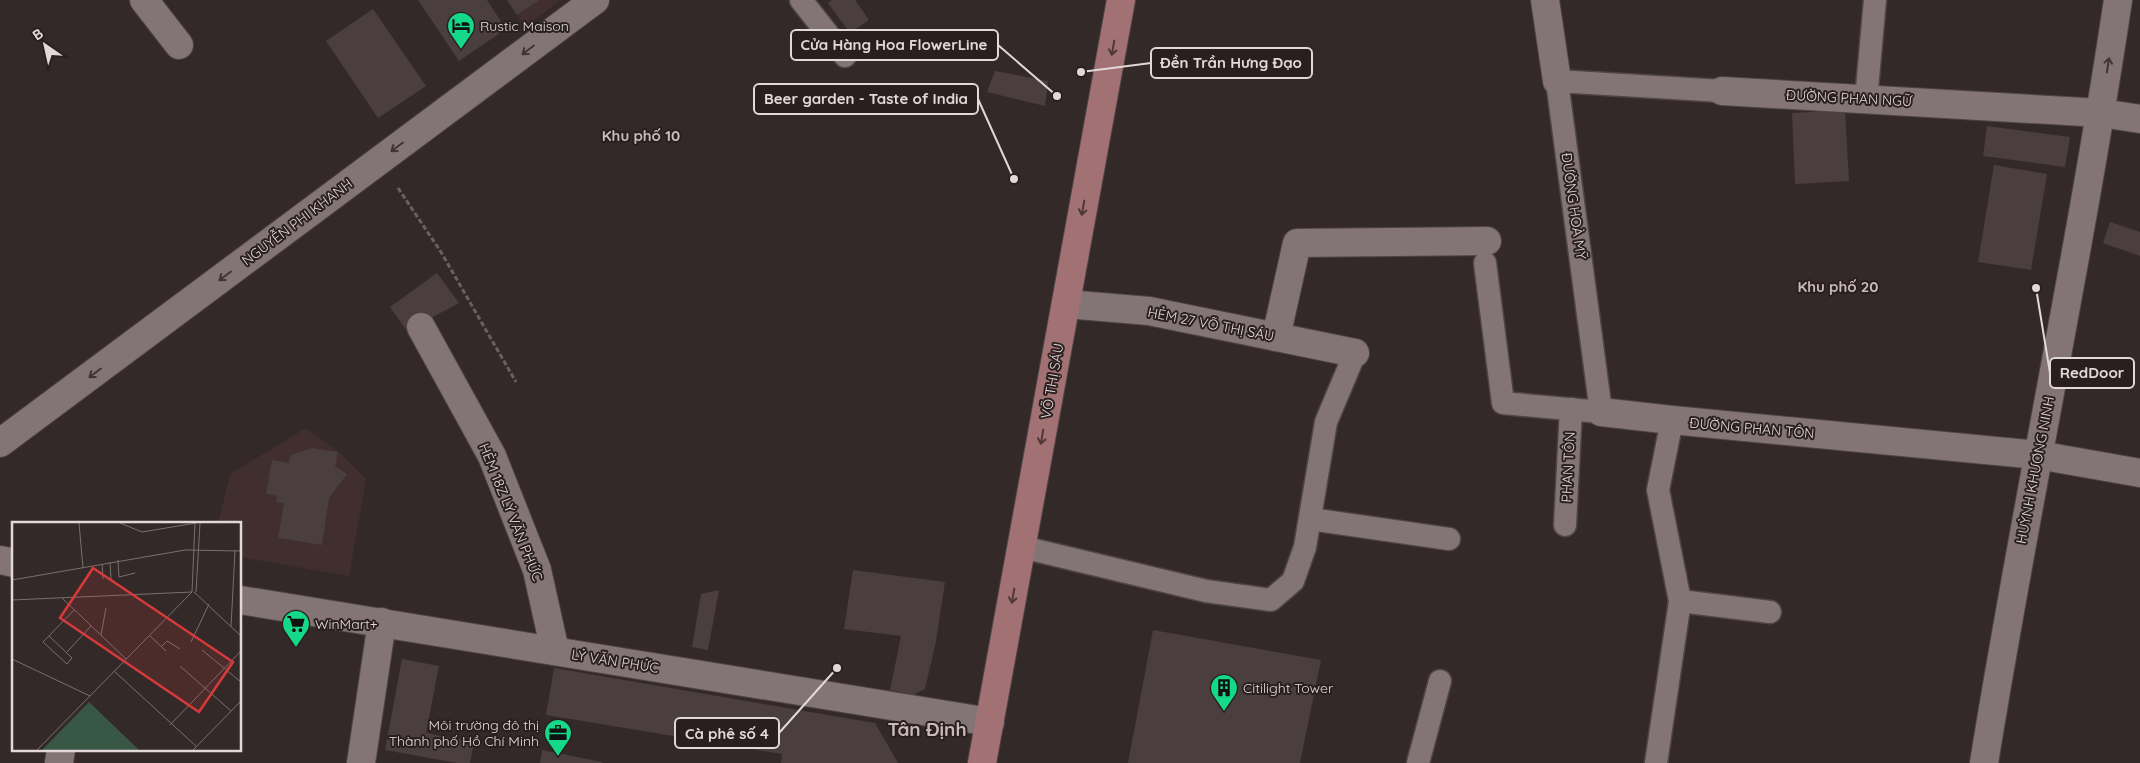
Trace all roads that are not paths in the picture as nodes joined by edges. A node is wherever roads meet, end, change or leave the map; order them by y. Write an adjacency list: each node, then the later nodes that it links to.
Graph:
1 (144, 0): 8 (street)
2 (595, 0): 23 (street, NGUYỄN PHI KHANH, one-way to 23)
3 (801, 0): 9 (lane)
4 (1121, 0): 16 (main road, VÕ THỊ SÁU, one-way to 16)
5 (1544, 0): 10 (street, ĐƯỜNG HOÀ MỸ)
6 (1875, 0): 12 (lane)
7 (2118, 0): 13 (street, HUỲNH KHƯƠNG NINH, one-way to 7)
8 (179, 46)
9 (845, 56)
10 (1557, 81): 11 (lane, ĐƯỜNG PHAN NGỮ); 21 (lane, ĐƯỜNG HOÀ MỸ)
11 (1722, 91): 12 (street, ĐƯỜNG PHAN NGỮ)
12 (1866, 100): 13 (street, ĐƯỜNG PHAN NGỮ)
13 (2101, 113): 14 (street, ĐƯỜNG PHAN NGỮ); 24 (street, HUỲNH KHƯƠNG NINH)
14 (2140, 119)
15 (1486, 252): 18 (street); 20 (lane, ĐƯỜNG PHAN TÔN)
16 (1066, 304): 18 (street, HẺM 27 VÕ THỊ SÁU); 29 (main road, VÕ THỊ SÁU, one-way to 29)
17 (421, 327): 34 (street, HẺM 18Z LÝ VĂN PHỨC)
18 (1276, 337): 19 (street, HẺM 27 VÕ THỊ SÁU)
19 (1355, 353): 26 (lane)
20 (1571, 409): 21 (lane, ĐƯỜNG PHAN TÔN); 27 (lane, PHAN TÔN)
21 (1601, 412): 22 (street, ĐƯỜNG PHAN TÔN)
22 (1672, 420): 24 (street, ĐƯỜNG PHAN TÔN); 31 (lane)
23 (0, 443)
24 (2038, 455): 25 (street, ĐƯỜNG PHAN TÔN); 43 (street, HUỲNH KHƯƠNG NINH)
25 (2140, 473)
26 (1310, 519): 28 (lane); 29 (lane)
27 (1565, 525)
28 (1449, 539)
29 (1022, 547): 36 (main road, VÕ THỊ SÁU, one-way to 36)
30 (241, 600): 33 (street, LÝ VĂN PHỨC)
31 (1680, 601): 32 (lane); 42 (lane)
32 (1770, 612)
33 (382, 622): 34 (street, LÝ VĂN PHỨC); 39 (street)
34 (555, 651): 36 (street, LÝ VĂN PHỨC)
35 (1440, 680): 41 (lane)
36 (990, 722): 40 (main road, VÕ THỊ SÁU)
37 (61, 750): 38 (street)
38 (58, 763)
39 (361, 763)
40 (982, 763)
41 (1418, 763)
42 (1656, 763)
43 (1984, 763)

